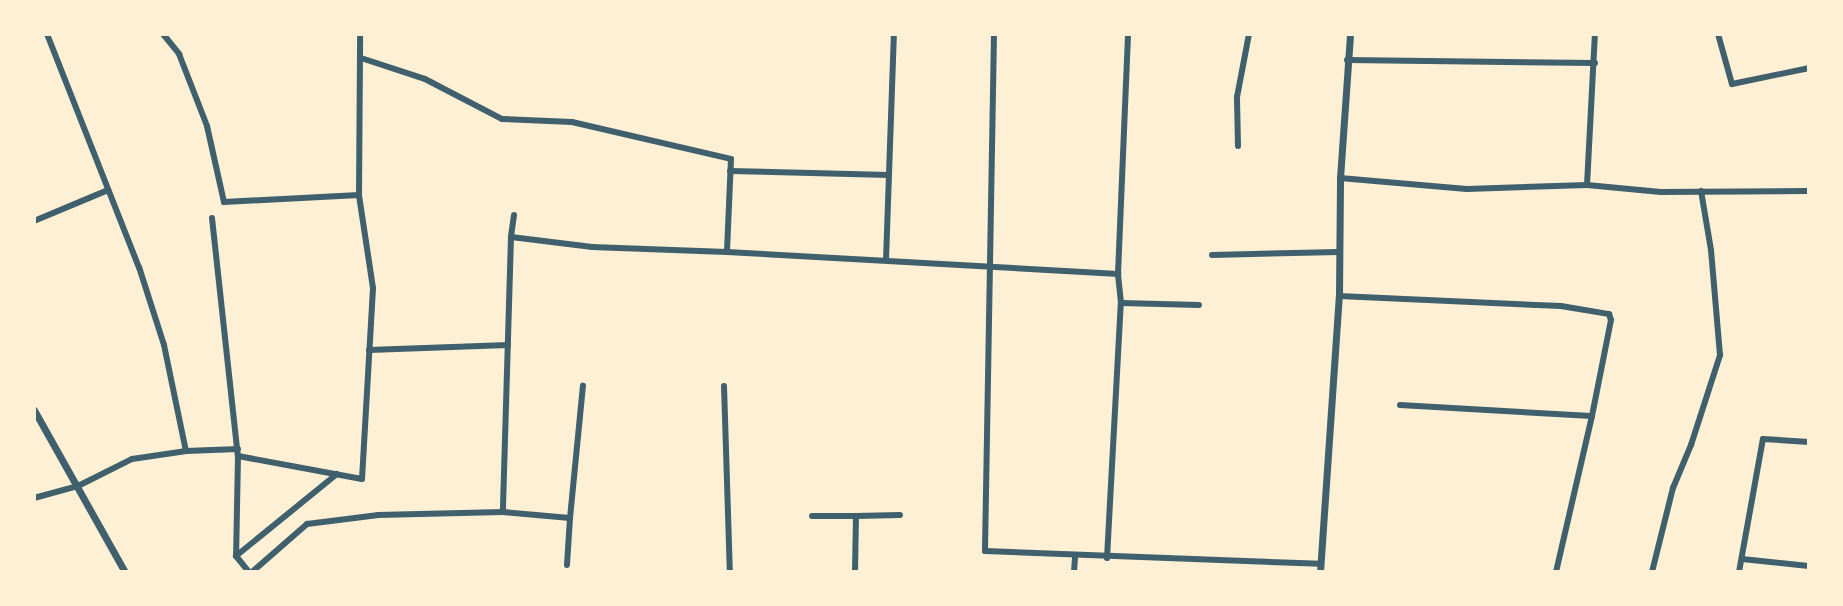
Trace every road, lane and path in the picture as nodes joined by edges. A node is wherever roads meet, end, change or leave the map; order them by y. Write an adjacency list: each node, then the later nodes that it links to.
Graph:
1 (47, 34): 20 (street)
2 (163, 34): 23 (street)
3 (360, 34): 11 (street)
4 (894, 34): 17 (street)
5 (994, 34): 32 (street)
6 (1128, 34): 33 (street)
7 (1249, 34): 15 (street)
8 (1350, 34): 12 (street)
9 (1595, 34): 13 (street)
10 (1718, 34): 14 (street)
11 (361, 58): 16 (street); 23 (street)
12 (1347, 60): 13 (street); 18 (street)
13 (1595, 63): 19 (street)
14 (1809, 68)
15 (1238, 146)
16 (730, 171): 17 (street); 28 (street)
17 (889, 175): 31 (street)
18 (1340, 178): 19 (street); 29 (street)
19 (1587, 185): 21 (street)
20 (108, 190): 26 (street); 45 (street)
21 (1701, 191): 22 (street); 68 (street)
22 (1809, 191)
23 (359, 195): 38 (street)
24 (514, 215): 27 (street)
25 (212, 218): 46 (street)
26 (34, 221)
27 (511, 237): 28 (street); 37 (street)
28 (727, 252): 31 (street)
29 (1339, 252): 30 (street); 34 (street)
30 (1212, 255)
31 (886, 260): 32 (street)
32 (990, 268): 33 (street); 56 (street)
33 (1118, 274): 35 (street)
34 (1339, 296): 43 (street); 61 (street)
35 (1121, 303): 36 (street); 57 (street)
36 (1199, 305)
37 (508, 345): 38 (street); 50 (street)
38 (369, 350): 47 (street)
39 (583, 386): 54 (street)
40 (724, 386): 64 (street)
41 (1400, 405): 43 (street)
42 (34, 410): 48 (street)
43 (1592, 416): 67 (street)
44 (1809, 442): 58 (street)
45 (186, 451): 46 (street); 48 (street)
46 (238, 452): 47 (street); 55 (street)
47 (337, 474): 55 (street)
48 (78, 486): 49 (street); 62 (street)
49 (34, 498)
50 (503, 512): 54 (street); 63 (street)
51 (900, 515): 53 (street)
52 (812, 516): 53 (street)
53 (856, 516): 65 (street)
54 (570, 518): 59 (street)
55 (236, 556): 63 (street)
56 (1075, 556): 57 (street); 66 (street)
57 (1107, 558): 61 (street)
58 (1742, 559): 60 (street); 69 (street)
59 (567, 565)
60 (1809, 566)
61 (1320, 569)
62 (125, 572)
63 (251, 572)
64 (730, 572)
65 (855, 572)
66 (1074, 572)
67 (1556, 572)
68 (1652, 572)
69 (1739, 572)

